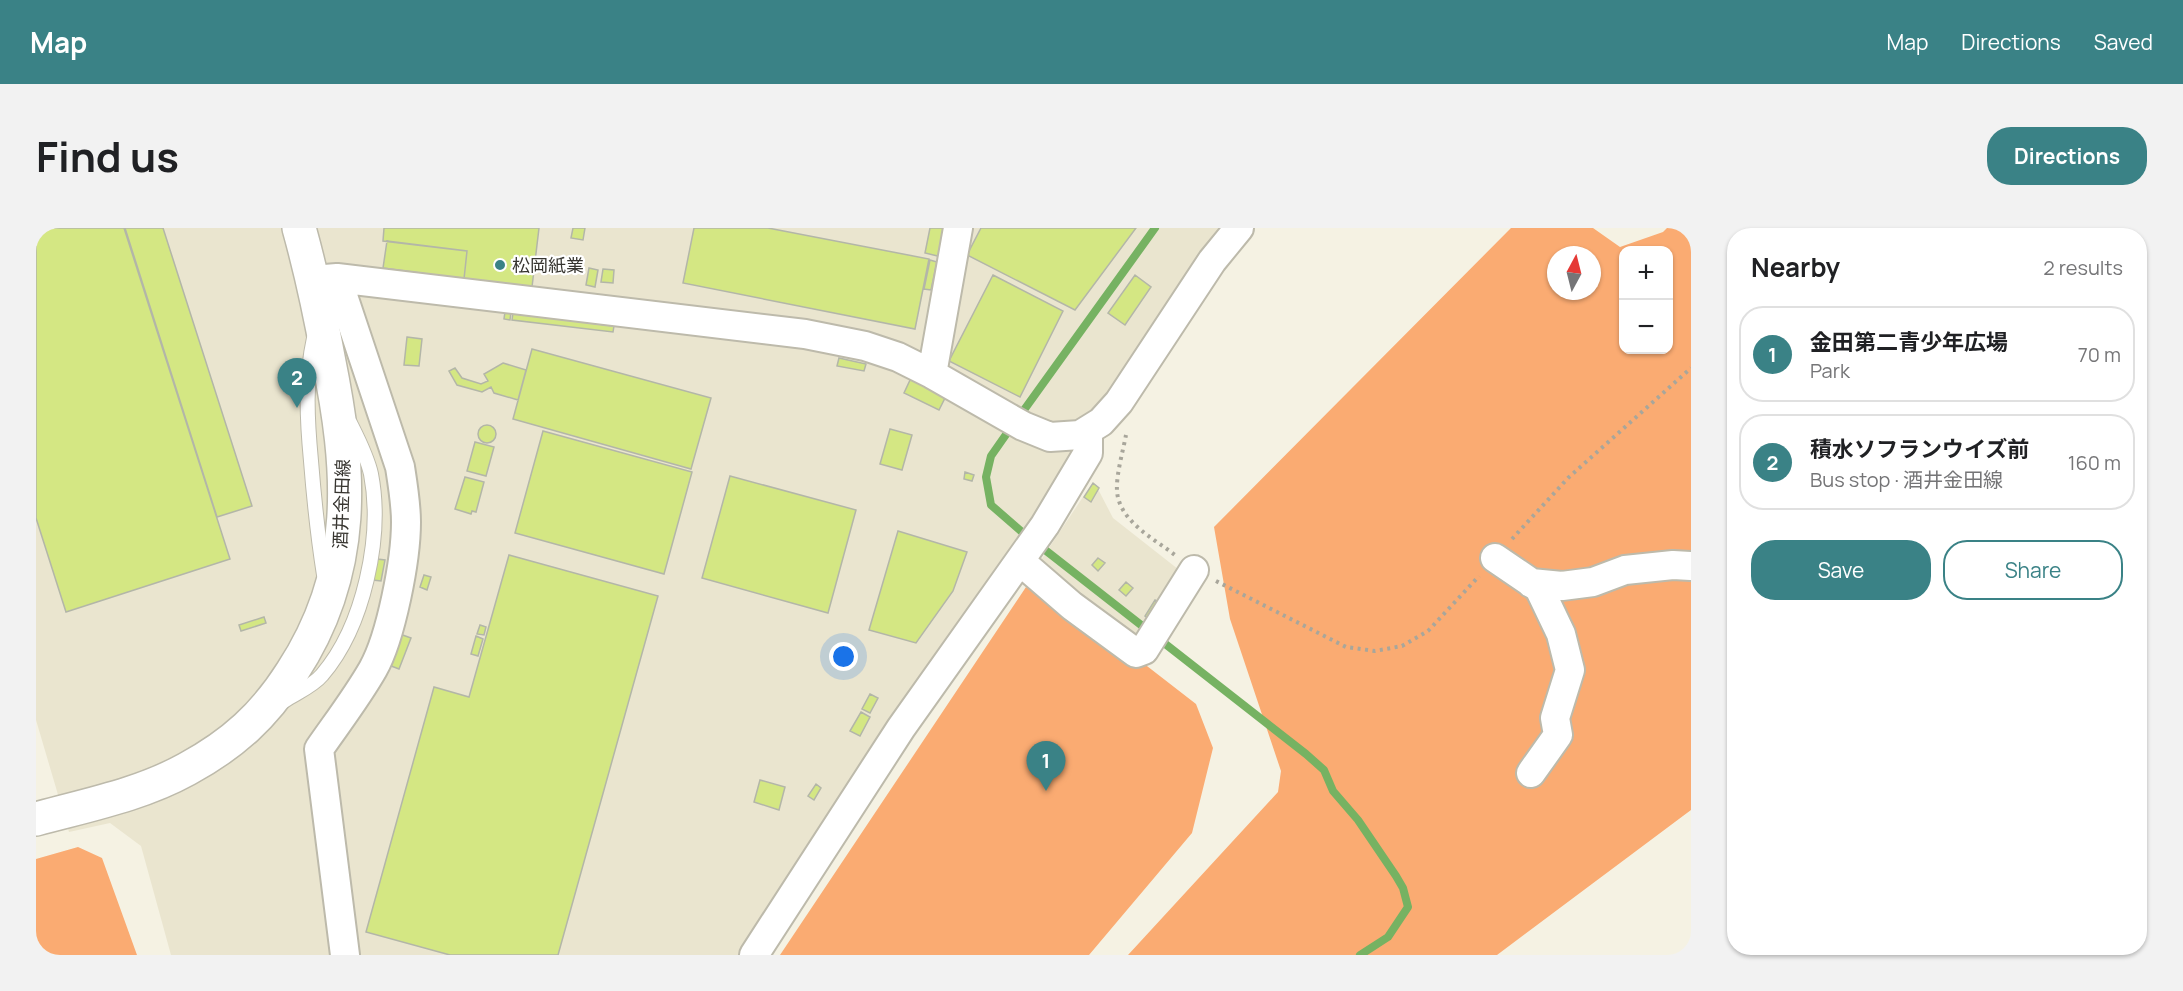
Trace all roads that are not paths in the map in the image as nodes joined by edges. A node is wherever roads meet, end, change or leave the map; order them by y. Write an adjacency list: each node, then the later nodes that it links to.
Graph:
1 (299, 228): 4 (main road, 酒井金田線)
2 (958, 228): 6 (street)
3 (1239, 228): 8 (street)
4 (325, 279): 5 (main road, 酒井金田線); 6 (street); 18 (street)
5 (320, 315): 7 (main road, 酒井金田線); 14 (lane)
6 (932, 374): 8 (street)
7 (336, 394): 14 (main road, 酒井金田線); 15 (lane)
8 (1088, 430): 10 (street)
9 (1495, 558): 13 (street)
10 (1020, 561): 12 (street); 19 (street)
11 (1691, 567): 13 (street)
12 (1194, 570)
13 (1531, 583): 16 (street)
14 (329, 601): 15 (main road, 酒井金田線)
15 (254, 722): 17 (main road, 酒井金田線)
16 (1531, 772)
17 (36, 819)
18 (345, 955)
19 (754, 955)

